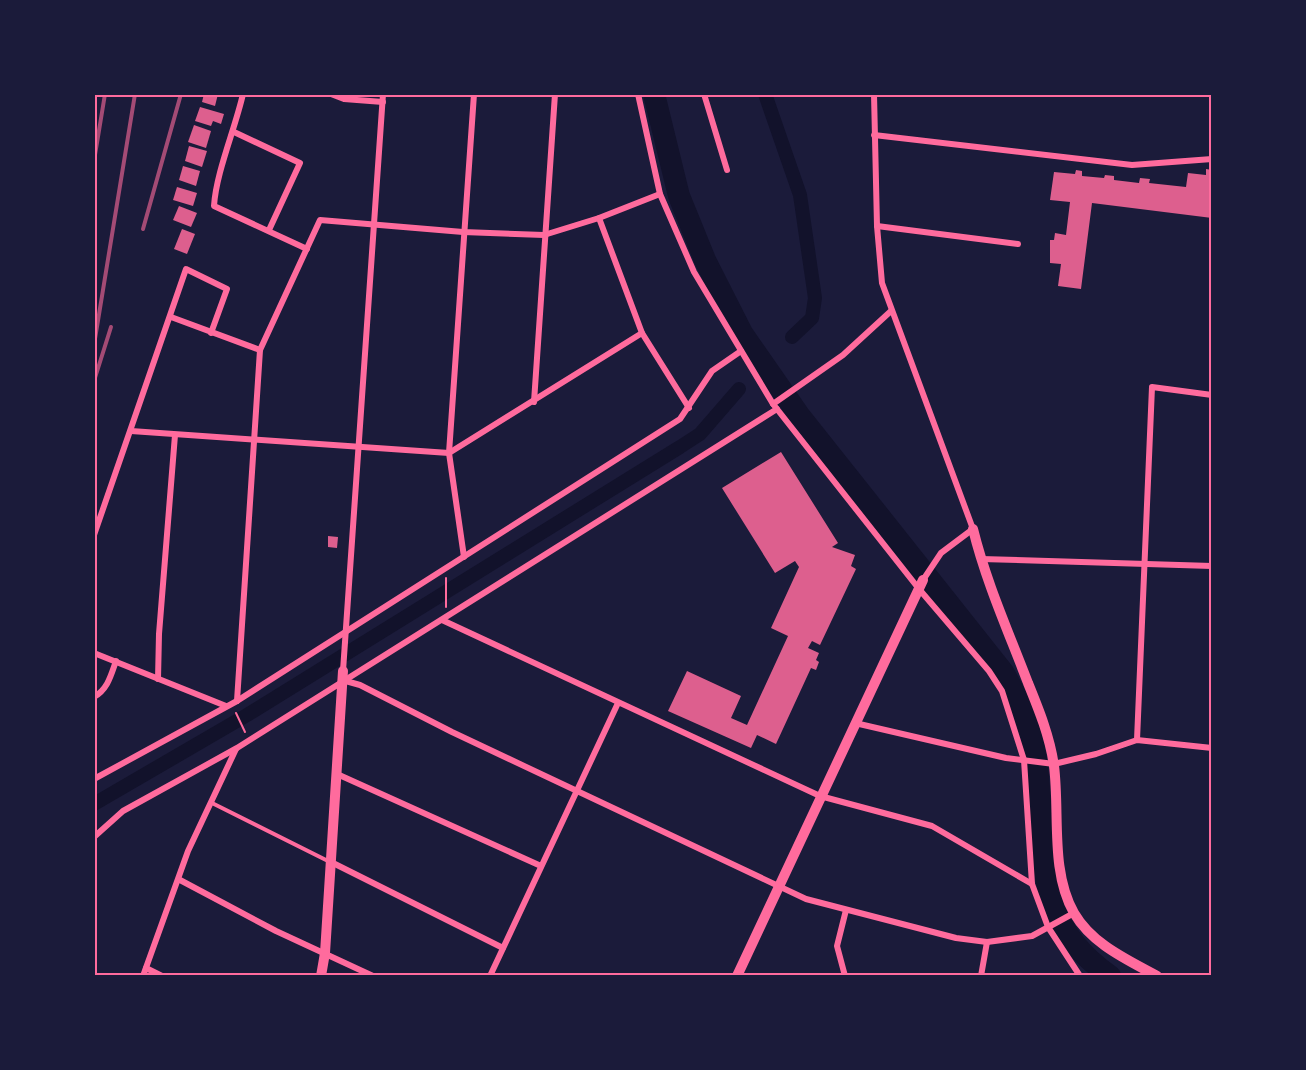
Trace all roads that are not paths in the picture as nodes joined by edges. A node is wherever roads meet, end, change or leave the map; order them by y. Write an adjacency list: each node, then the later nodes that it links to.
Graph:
1 (243, 94): 9 (street)
2 (474, 94): 18 (street)
3 (555, 94): 19 (street)
4 (638, 94): 13 (street)
5 (704, 94): 12 (street)
6 (874, 94): 10 (street)
7 (334, 95): 8 (street)
8 (383, 98): 15 (street)
9 (234, 132): 17 (street); 17 (street)
10 (874, 135): 11 (street); 16 (street)
11 (1212, 159)
12 (728, 170)
13 (660, 194): 14 (street); 27 (street)
14 (599, 218): 19 (street); 25 (street)
15 (374, 226): 18 (street); 21 (street); 35 (street)
16 (877, 226): 20 (street); 22 (street)
17 (269, 230): 21 (street)
18 (462, 232): 19 (street); 36 (street)
19 (544, 235): 29 (street)
20 (1018, 244)
21 (307, 249): 26 (street)
22 (891, 311): 30 (street); 37 (street)
23 (171, 317): 24 (street); 24 (street); 32 (street)
24 (211, 333): 26 (street)
25 (642, 333): 29 (street); 31 (street)
26 (260, 350): 34 (street)
27 (741, 351): 30 (street); 31 (street)
28 (1212, 395): 41 (street)
29 (534, 402): 36 (street)
30 (775, 405): 43 (street); 44 (street)
31 (690, 408): 39 (street)
32 (131, 430): 33 (street); 38 (street)
33 (175, 435): 34 (street); 49 (street)
34 (254, 439): 35 (street); 51 (street)
35 (358, 447): 36 (street); 45 (street)
36 (449, 453): 39 (street)
37 (973, 529): 40 (street); 43 (street)
38 (94, 535)
39 (464, 557): 45 (street)
40 (980, 559): 41 (street); 59 (street)
41 (1144, 563): 42 (street); 55 (street)
42 (1212, 566)
43 (921, 584): 54 (street); 58 (street)
44 (442, 620): 48 (street); 52 (street)
45 (346, 630): 48 (street); 51 (street)
46 (94, 653): 47 (street)
47 (116, 661): 49 (street); 50 (street)
48 (342, 676): 56 (street); 60 (street); 62 (street)
49 (158, 679): 53 (street)
50 (94, 697)
51 (237, 701): 53 (street)
52 (618, 703): 62 (street); 63 (street)
53 (226, 706): 61 (street)
54 (855, 723): 58 (street); 63 (street)
55 (1137, 740): 57 (street); 59 (street)
56 (237, 748): 64 (street); 65 (street)
57 (1212, 748)
58 (1024, 760): 59 (street); 69 (street)
59 (1054, 764): 72 (street)
60 (337, 774): 66 (street); 67 (street)
61 (94, 779)
62 (576, 791): 67 (street); 70 (street)
63 (820, 796): 69 (street); 70 (street)
64 (212, 803): 66 (lane); 68 (street)
65 (94, 837)
66 (331, 862): 75 (street); 76 (street)
67 (541, 866): 75 (street)
68 (180, 880): 76 (street); 77 (street)
69 (1032, 884): 73 (street)
70 (779, 887): 71 (street); 83 (street)
71 (846, 910): 74 (street); 84 (street)
72 (1070, 914): 73 (street); 87 (street)
73 (1050, 925): 74 (street); 86 (street)
74 (987, 942): 85 (street)
75 (503, 948): 82 (street)
76 (325, 953): 80 (street); 81 (street)
77 (146, 968): 78 (street); 79 (street)
78 (143, 975)
79 (162, 975)
80 (321, 975)
81 (373, 975)
82 (490, 975)
83 (737, 975)
84 (845, 975)
85 (981, 975)
86 (1080, 975)
87 (1157, 975)

